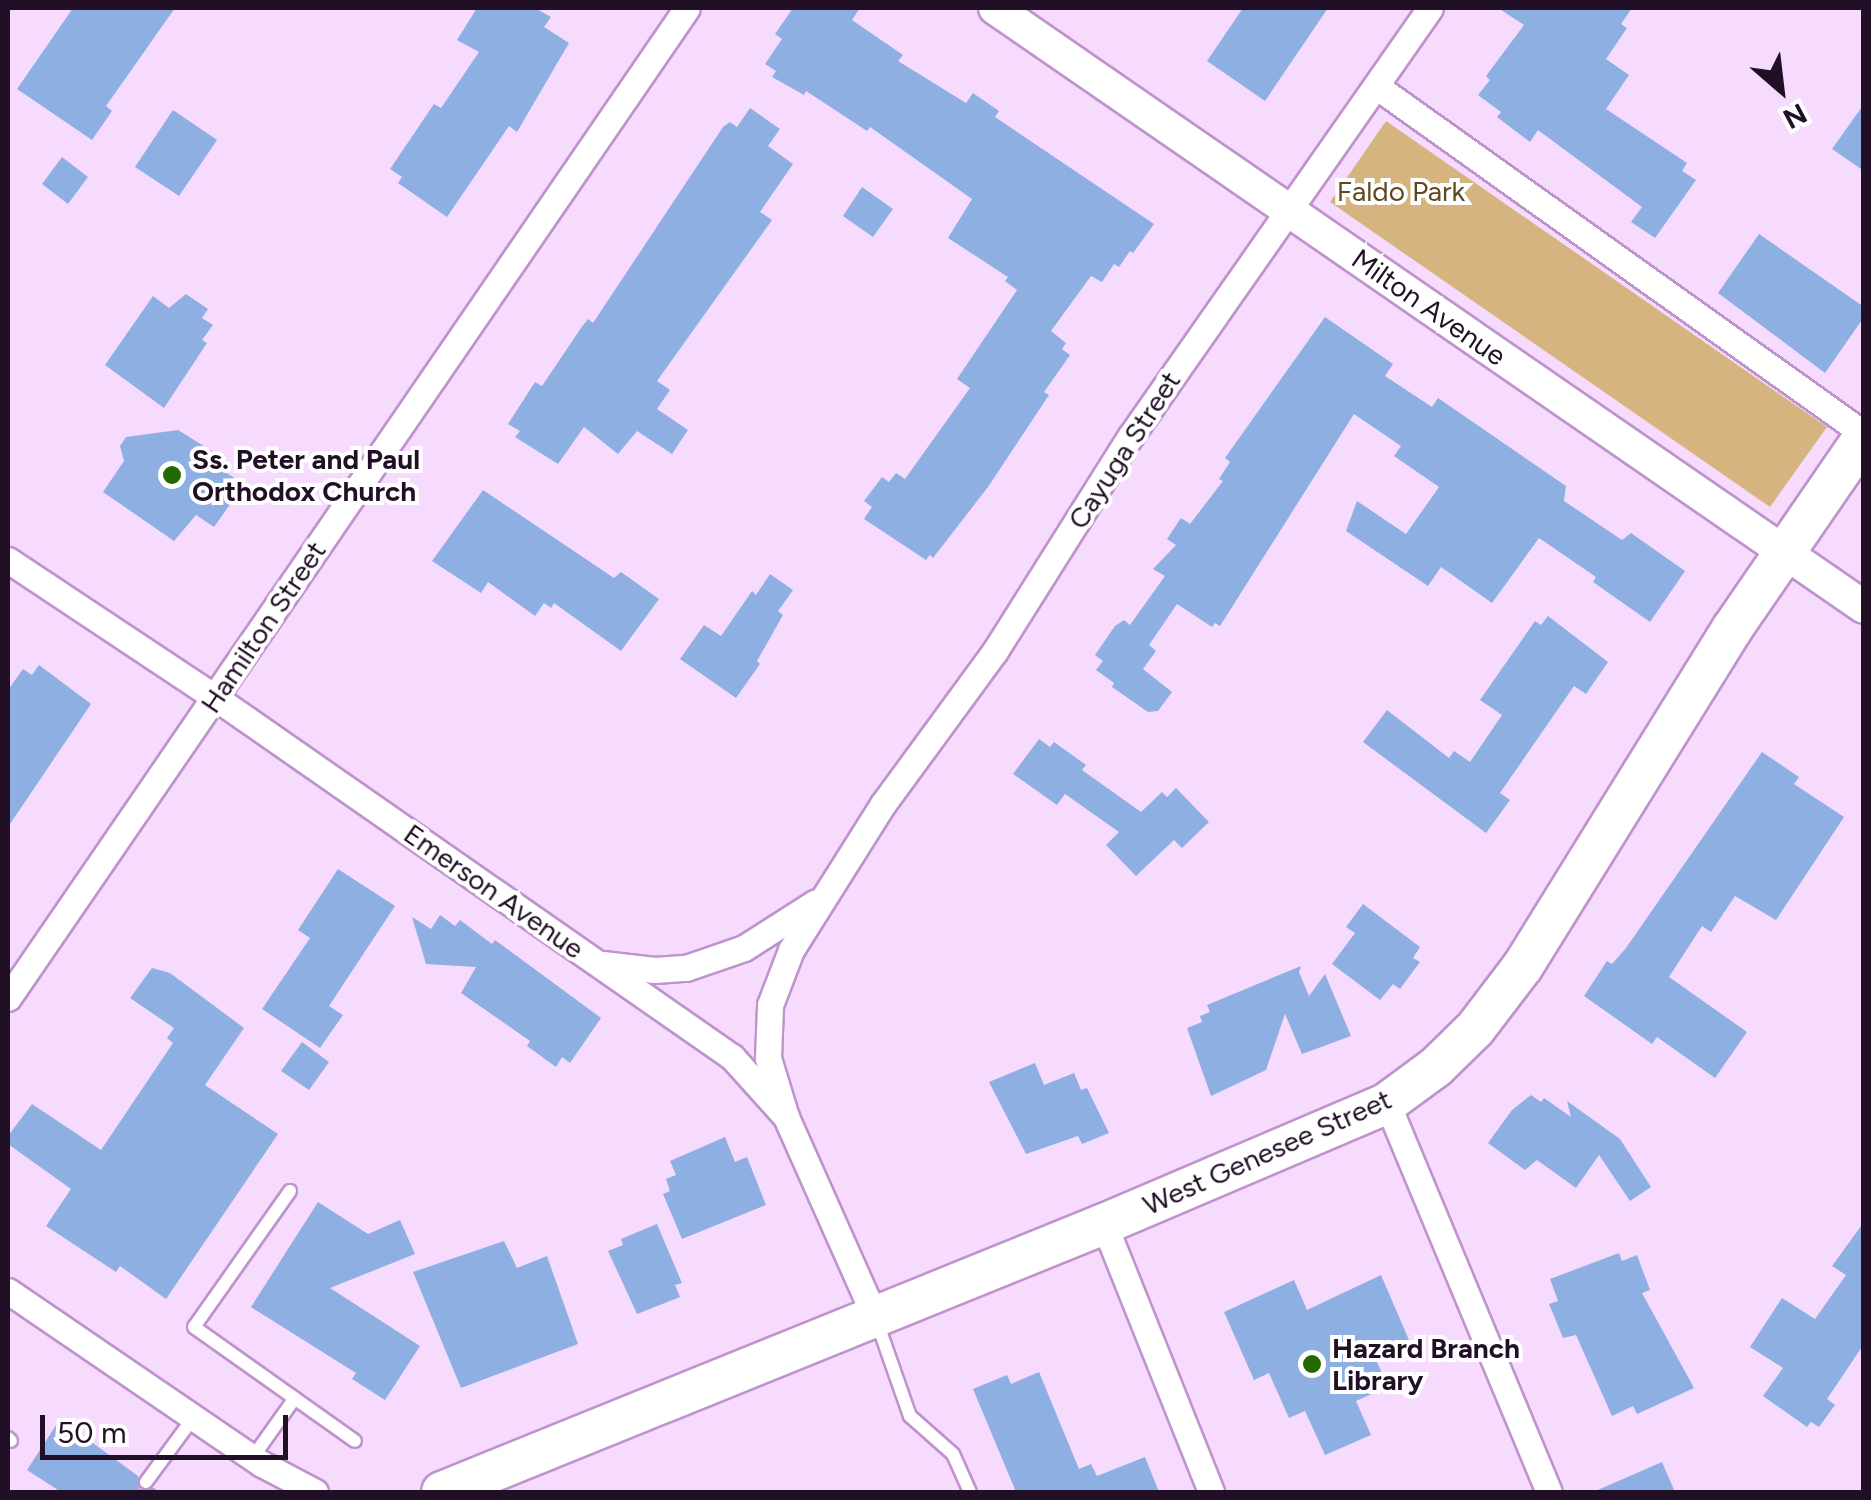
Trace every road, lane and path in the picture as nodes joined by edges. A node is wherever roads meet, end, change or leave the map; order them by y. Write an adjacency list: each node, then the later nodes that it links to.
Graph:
1 (688, 8): 10 (street, Hamilton Street)
2 (995, 8): 5 (street, Milton Avenue)
3 (1430, 8): 4 (street, Cayuga Street)
4 (1376, 86): 5 (street, Cayuga Street); 6 (street)
5 (1289, 210): 7 (street, Milton Avenue); 11 (street, Cayuga Street)
6 (1864, 436): 7 (main road, West Genesee Street)
7 (1784, 552): 9 (street, Milton Avenue); 14 (main road, West Genesee Street)
8 (8, 560): 10 (street, Emerson Avenue)
9 (1864, 607)
10 (216, 698): 12 (street, Emerson Avenue); 13 (street, Hamilton Street)
11 (824, 896): 12 (street, Cayuga Street); 15 (street, Cayuga Street)
12 (597, 963): 15 (street, Emerson Avenue)
13 (8, 998)
14 (1387, 1104): 17 (main road, West Genesee Street); 29 (street)
15 (786, 1117): 19 (street, Emerson Avenue)
16 (290, 1191): 20 (lane)
17 (1104, 1224): 19 (main road, West Genesee Street); 28 (street)
18 (8, 1291): 21 (street)
19 (874, 1315): 26 (main road, West Genesee Street); 27 (lane)
20 (295, 1398): 22 (lane); 23 (lane)
21 (194, 1418): 23 (street); 24 (lane)
22 (355, 1440)
23 (253, 1458): 25 (street)
24 (146, 1482)
25 (315, 1492)
26 (442, 1492)
27 (970, 1492)
28 (1211, 1492)
29 (1549, 1492)

